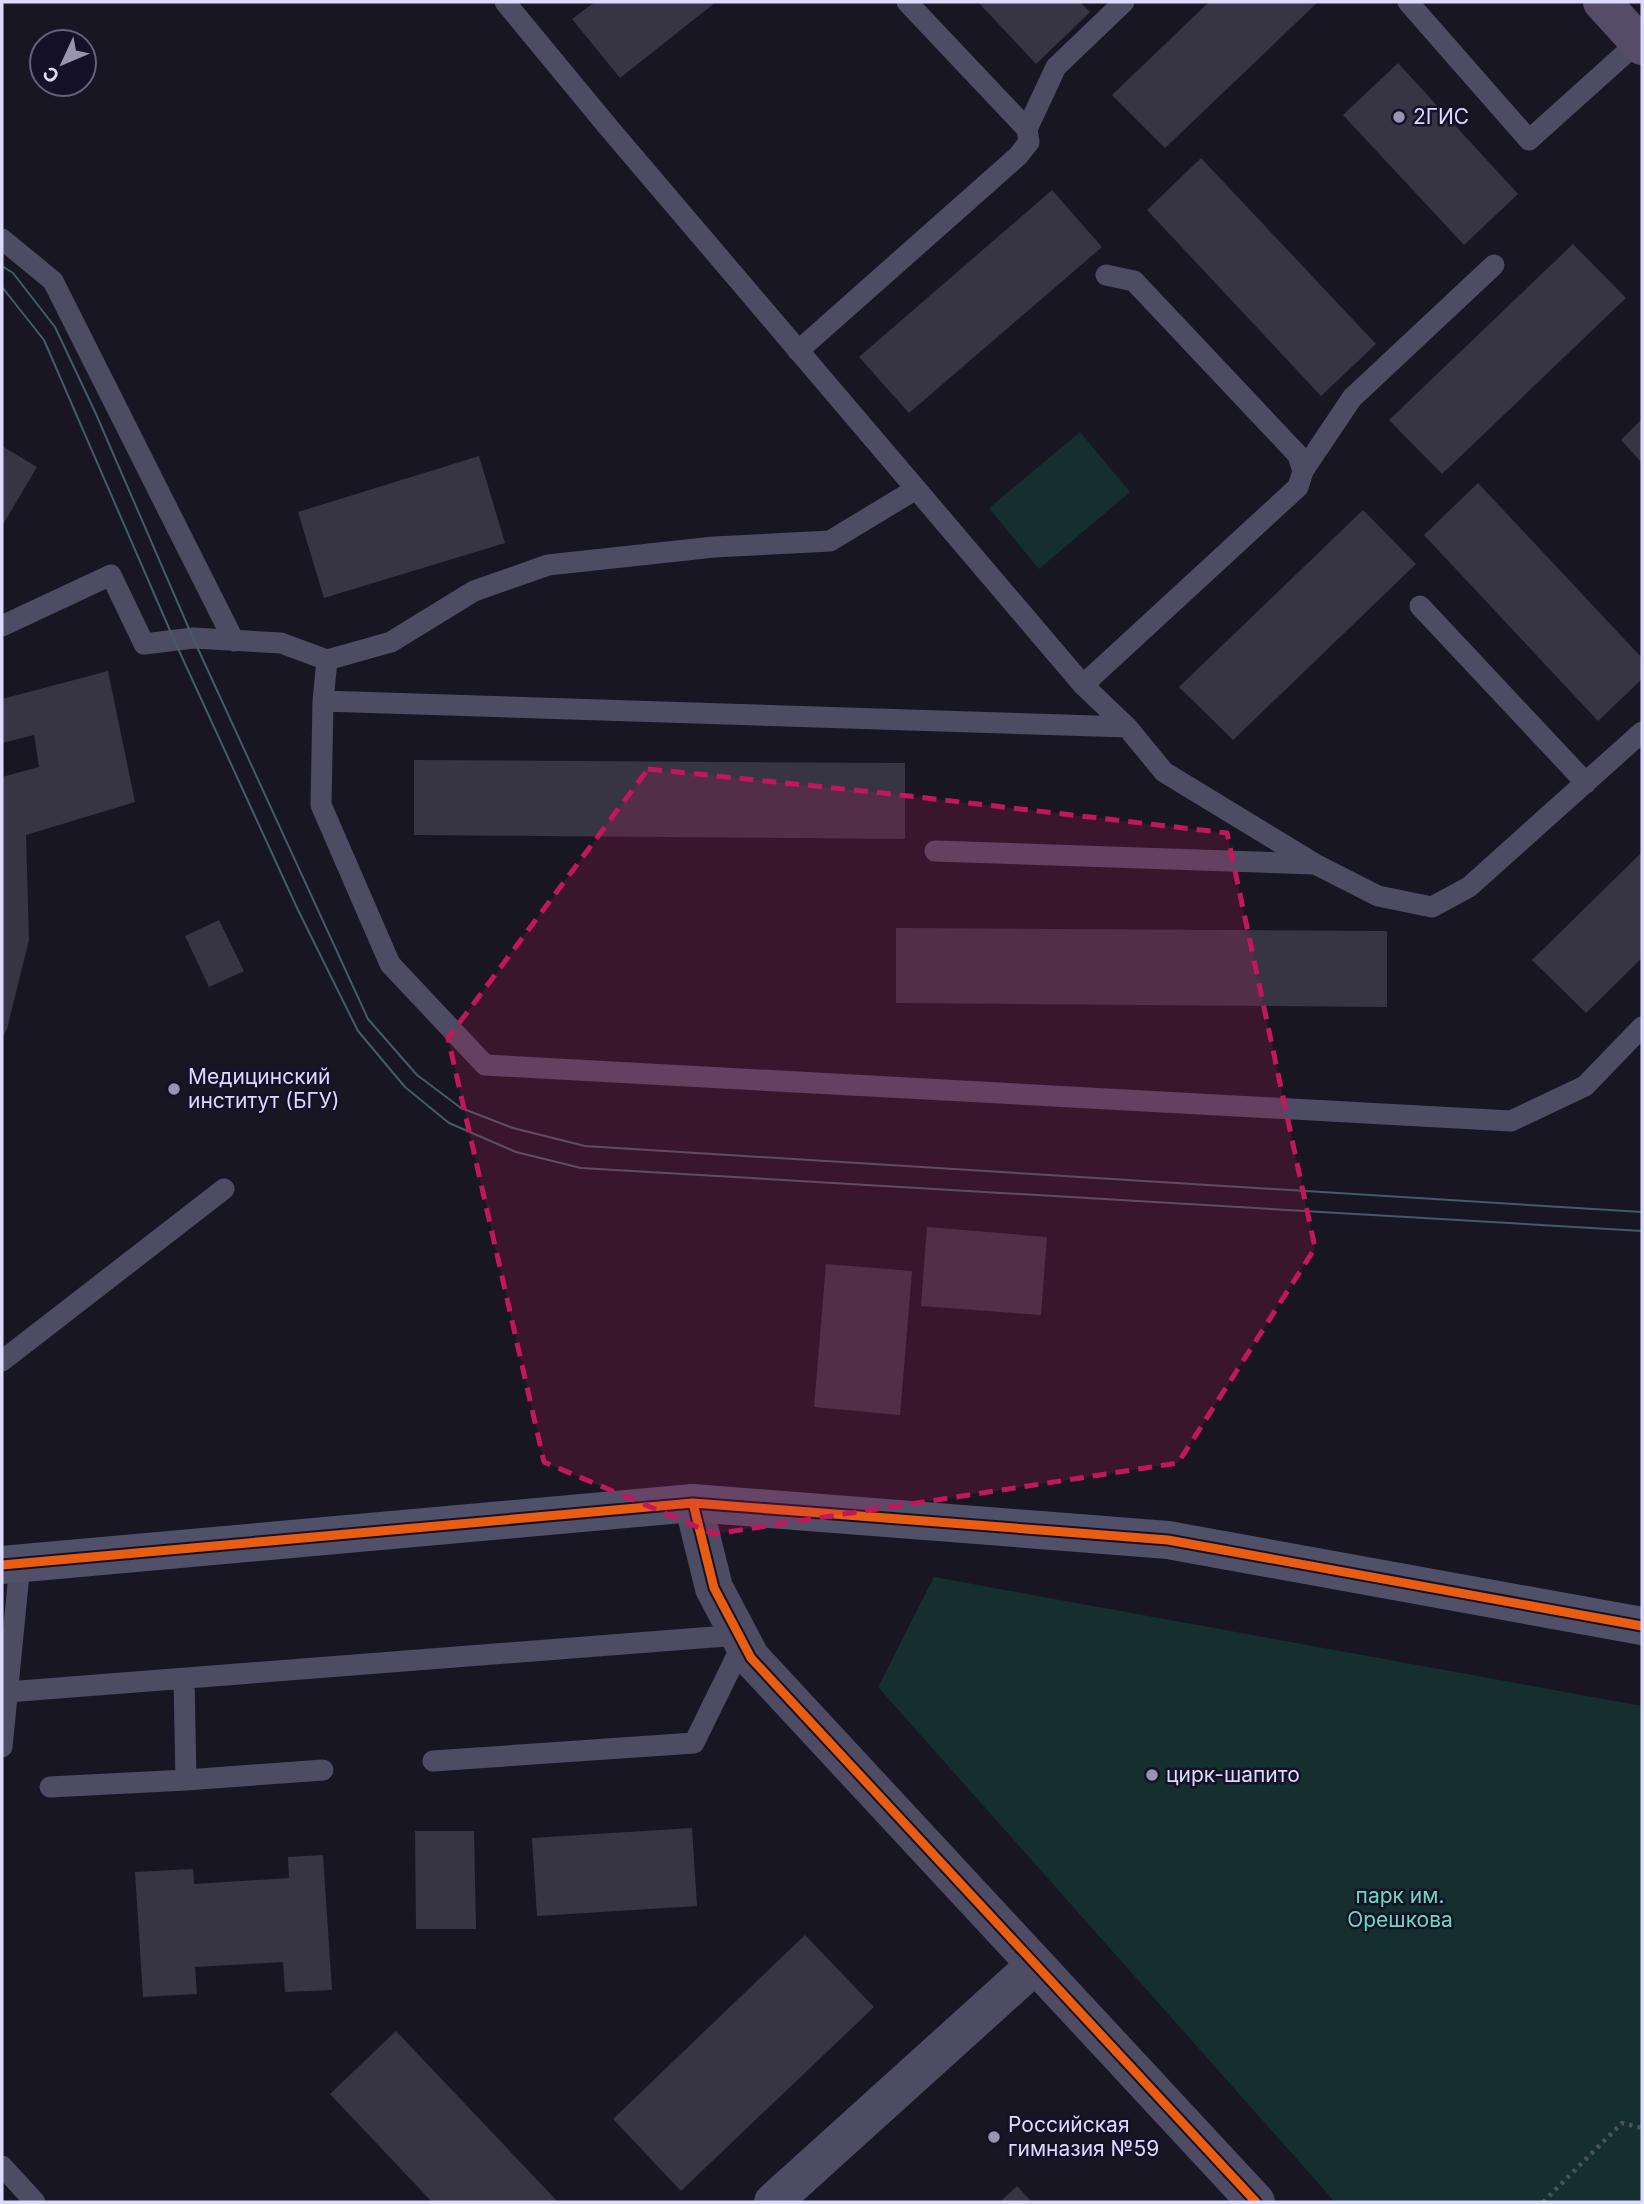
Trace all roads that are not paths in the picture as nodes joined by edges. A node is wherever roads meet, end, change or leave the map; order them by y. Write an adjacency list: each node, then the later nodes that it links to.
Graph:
1 (907, 2): 7 (lane)
2 (1124, 2): 7 (lane)
3 (1408, 2): 6 (lane)
4 (1602, 2): 6 (main road)
5 (517, 6): 11 (lane)
6 (1640, 44)
7 (1027, 129): 11 (lane)
8 (2, 240): 16 (lane)
9 (1494, 265): 12 (lane)
10 (1107, 275): 12 (lane)
11 (798, 351): 13 (lane)
12 (1303, 471): 18 (lane)
13 (916, 489): 17 (lane); 18 (lane)
14 (1420, 606): 22 (lane)
15 (2, 626): 16 (lane)
16 (234, 641): 17 (lane)
17 (327, 660): 19 (lane)
18 (1083, 685): 20 (lane)
19 (323, 701): 20 (lane); 25 (lane)
20 (1127, 727): 24 (lane)
21 (1642, 732): 22 (lane)
22 (1586, 783): 24 (lane)
23 (935, 851): 24 (lane)
24 (1315, 864)
25 (1642, 1027)
26 (224, 1189): 27 (lane)
27 (2, 1361)
28 (693, 1503): 29 (street); 30 (street); 31 (street)
29 (11, 1564): 33 (lane)
30 (1642, 1626)
31 (741, 1639): 32 (lane); 35 (lane); 39 (street)
32 (184, 1678): 33 (lane); 37 (lane)
33 (7, 1692): 34 (lane)
34 (2, 1747)
35 (433, 1761)
36 (323, 1770): 37 (lane)
37 (186, 1780): 38 (lane)
38 (50, 1787)
39 (1034, 1966): 42 (street); 43 (street)
40 (2, 2165): 41 (lane)
41 (35, 2202)
42 (774, 2202)
43 (1256, 2202)

